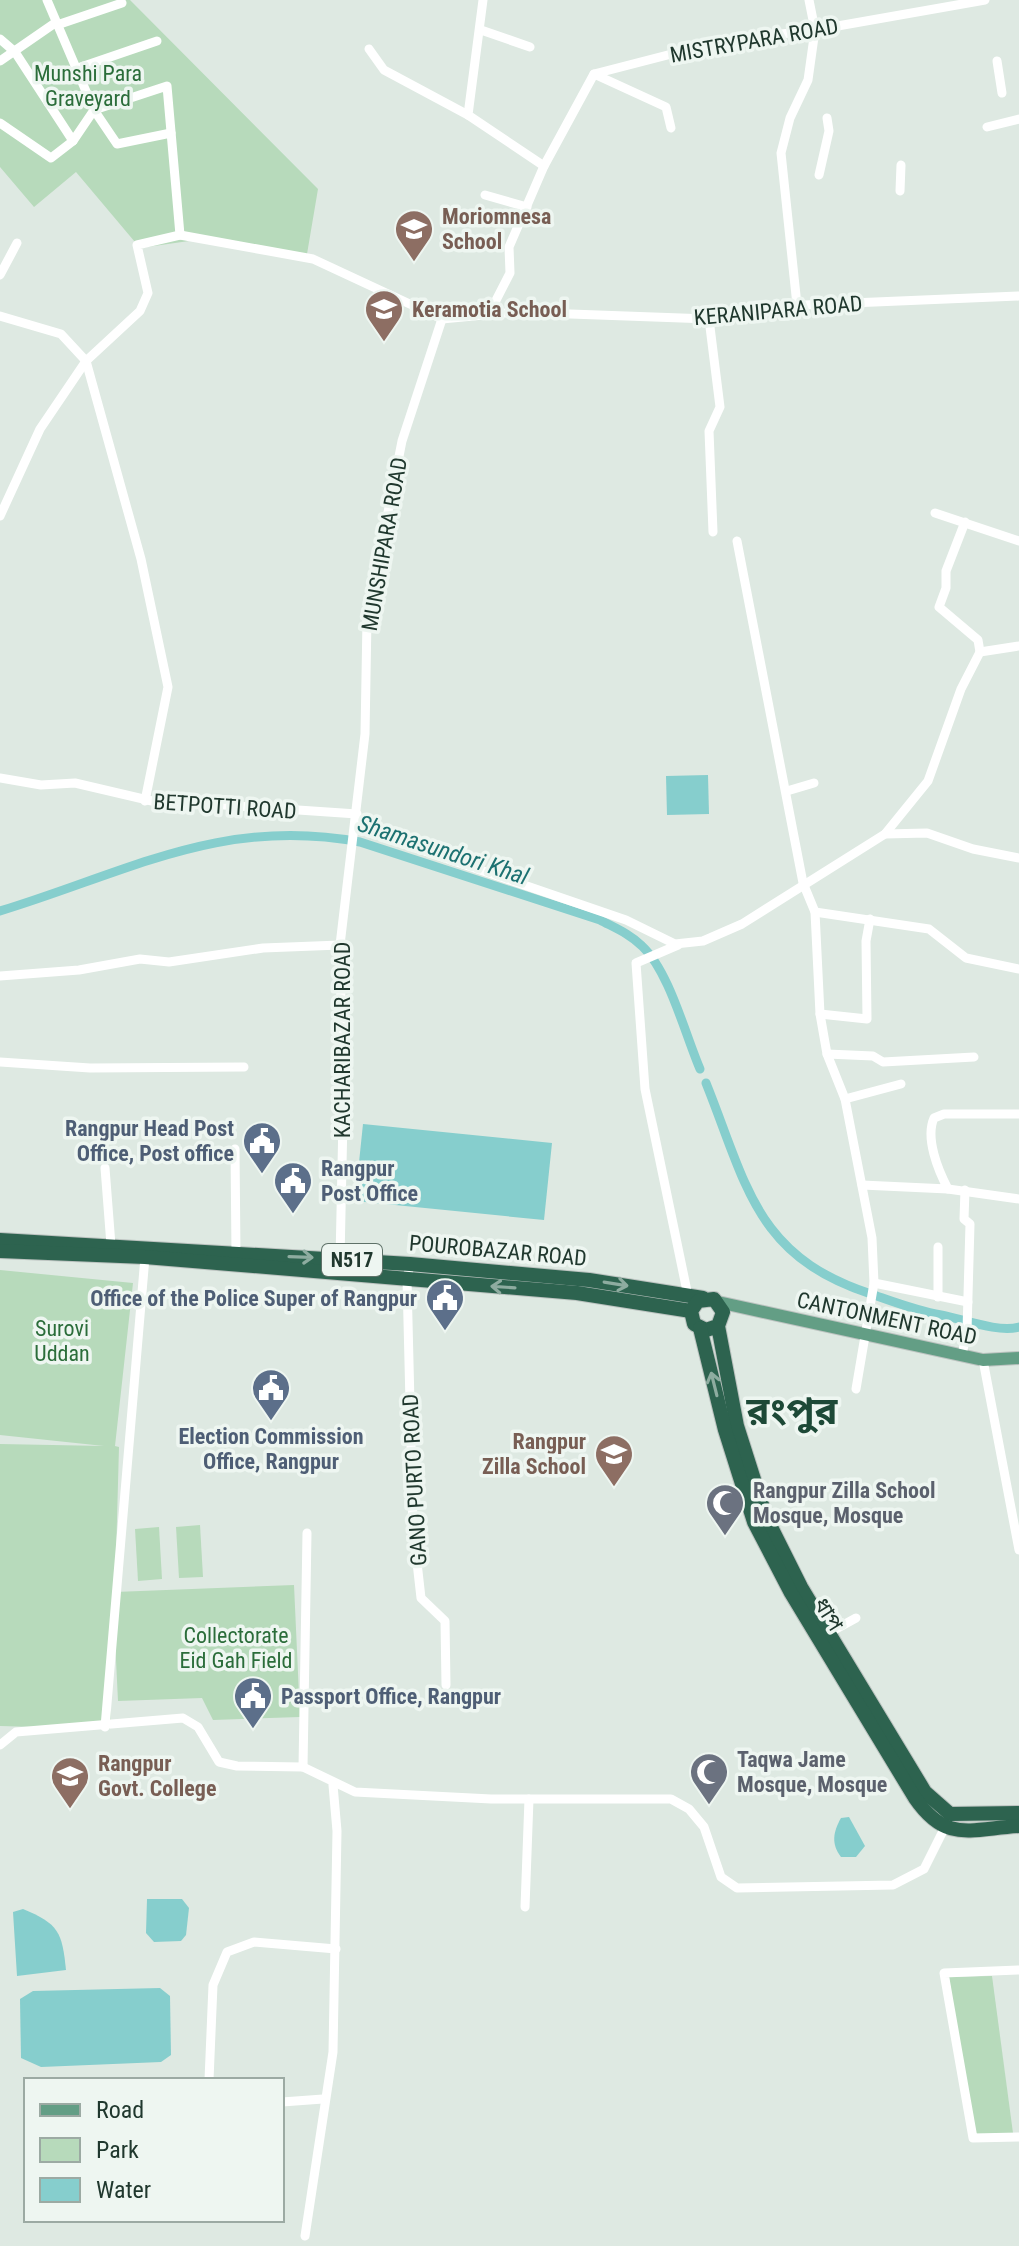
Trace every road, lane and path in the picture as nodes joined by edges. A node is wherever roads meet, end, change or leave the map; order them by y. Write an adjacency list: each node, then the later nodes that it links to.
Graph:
1 (47, 0): 6 (street)
2 (483, 0): 7 (street)
3 (809, 0): 8 (street)
4 (985, 0): 8 (street, MISTRYPARA ROAD)
5 (122, 3): 6 (street)
6 (56, 24): 13 (street); 16 (street)
7 (481, 30): 11 (street); 20 (street)
8 (815, 30): 17 (street, MISTRYPARA ROAD); 38 (street)
9 (0, 39): 13 (street)
10 (157, 41): 16 (street)
11 (530, 47)
12 (369, 49): 20 (street)
13 (15, 52): 14 (street); 27 (street)
14 (0, 61)
15 (997, 61): 18 (street)
16 (75, 69): 19 (street)
17 (594, 74): 25 (street); 29 (street)
18 (1002, 93)
19 (94, 110): 26 (street); 26 (street); 27 (street)
20 (468, 115): 29 (street)
21 (827, 118): 30 (street)
22 (1019, 119): 24 (street)
23 (0, 123): 27 (street)
24 (987, 127)
25 (671, 128)
26 (171, 133): 34 (street)
27 (73, 141)
28 (901, 165): 31 (street)
29 (544, 166): 33 (street)
30 (819, 175)
31 (900, 191)
32 (485, 195): 33 (street)
33 (527, 207): 39 (street)
34 (180, 235): 41 (street); 43 (street)
35 (17, 243): 36 (street)
36 (0, 275)
37 (1019, 296): 38 (street, KERANIPARA ROAD)
38 (797, 305): 42 (street, KERANIPARA ROAD)
39 (490, 312): 41 (street, KERANIPARA ROAD); 42 (street, KERANIPARA ROAD)
40 (0, 316): 43 (street)
41 (442, 319): 56 (street, MUNSHIPARA ROAD)
42 (709, 319): 47 (street)
43 (86, 361): 45 (street); 55 (street)
44 (935, 513): 46 (street)
45 (0, 516)
46 (965, 522): 49 (street); 51 (street)
47 (713, 532)
48 (737, 541): 54 (street)
49 (1019, 541)
50 (1019, 646): 51 (street)
51 (980, 652): 57 (street)
52 (0, 778): 55 (street, BETPOTTI ROAD)
53 (814, 783): 54 (street)
54 (787, 791): 61 (street)
55 (145, 801): 56 (street, BETPOTTI ROAD)
56 (357, 818): 58 (street); 64 (street, KACHARIBAZAR ROAD)
57 (885, 834): 60 (street); 61 (street)
58 (407, 845): 59 (street); 65 (street)
59 (404, 856)
60 (1019, 858)
61 (806, 881): 62 (street); 65 (street)
62 (815, 912): 63 (street); 68 (street)
63 (870, 919): 66 (street); 68 (street)
64 (340, 945): 67 (street); 88 (street, KACHARIBAZAR ROAD)
65 (678, 945): 93 (street)
66 (1019, 969)
67 (0, 976)
68 (820, 1014): 69 (street)
69 (827, 1054): 70 (street); 74 (street)
70 (974, 1057)
71 (0, 1062): 72 (street)
72 (244, 1067)
73 (901, 1084): 74 (street)
74 (845, 1099): 78 (street)
75 (1019, 1114): 79 (street)
76 (235, 1149): 86 (street)
77 (105, 1168): 83 (street)
78 (862, 1185): 79 (street); 91 (street)
79 (948, 1189): 80 (street)
80 (965, 1190): 81 (street); 95 (street)
81 (1019, 1199)
82 (0, 1240): 83 (highway, POUROBAZAR ROAD / N517)
83 (111, 1245): 86 (highway, POUROBAZAR ROAD / N517)
84 (938, 1247): 92 (street)
85 (0, 1251): 87 (highway, POUROBAZAR ROAD / N517)
86 (236, 1254): 88 (highway, POUROBAZAR ROAD / N517, one-way to 88)
87 (145, 1257): 90 (highway, POUROBAZAR ROAD / N517); 109 (street)
88 (340, 1259): 89 (highway, POUROBAZAR ROAD / N517)
89 (410, 1264): 90 (street, GANO PURTO ROAD); 93 (highway, POUROBAZAR ROAD / N517, one-way to 93)
90 (407, 1280): 93 (highway, POUROBAZAR ROAD / N517, one-way to 90); 108 (street, GANO PURTO ROAD)
91 (874, 1283): 92 (street); 99 (street)
92 (938, 1297): 95 (street)
93 (694, 1302): 94 (highway, N517); 98 (highway, ধাপ)
94 (718, 1302): 96 (main road, CANTONMENT ROAD); 97 (highway, ধাপ)
95 (968, 1302): 100 (street)
96 (747, 1307): 97 (main road); 99 (main road, CANTONMENT ROAD)
97 (720, 1322): 98 (highway); 107 (highway, ধাপ)
98 (700, 1328): 107 (highway, ধাপ, one-way to 98)
99 (867, 1336): 100 (main road, CANTONMENT ROAD); 103 (street)
100 (962, 1355): 102 (main road, CANTONMENT ROAD)
101 (1019, 1358): 102 (main road, CANTONMENT ROAD)
102 (983, 1360): 105 (street)
103 (856, 1389)
104 (307, 1533): 111 (street)
105 (1019, 1550)
106 (856, 1618): 107 (street)
107 (824, 1636): 114 (highway, ধাপ); 116 (highway, ধাপ)
108 (446, 1685)
109 (105, 1727): 110 (street); 111 (street)
110 (0, 1745)
111 (303, 1767): 112 (street)
112 (333, 1785): 113 (street); 118 (street)
113 (529, 1799): 116 (street); 117 (street)
114 (1019, 1813)
115 (1019, 1826): 116 (highway)
116 (944, 1829)
117 (525, 1907)
118 (336, 1949): 120 (street); 121 (street)
119 (1019, 1970): 123 (street)
120 (209, 2078)
121 (323, 2099): 122 (street); 124 (street)
122 (284, 2102)
123 (1019, 2137)
124 (305, 2236)

